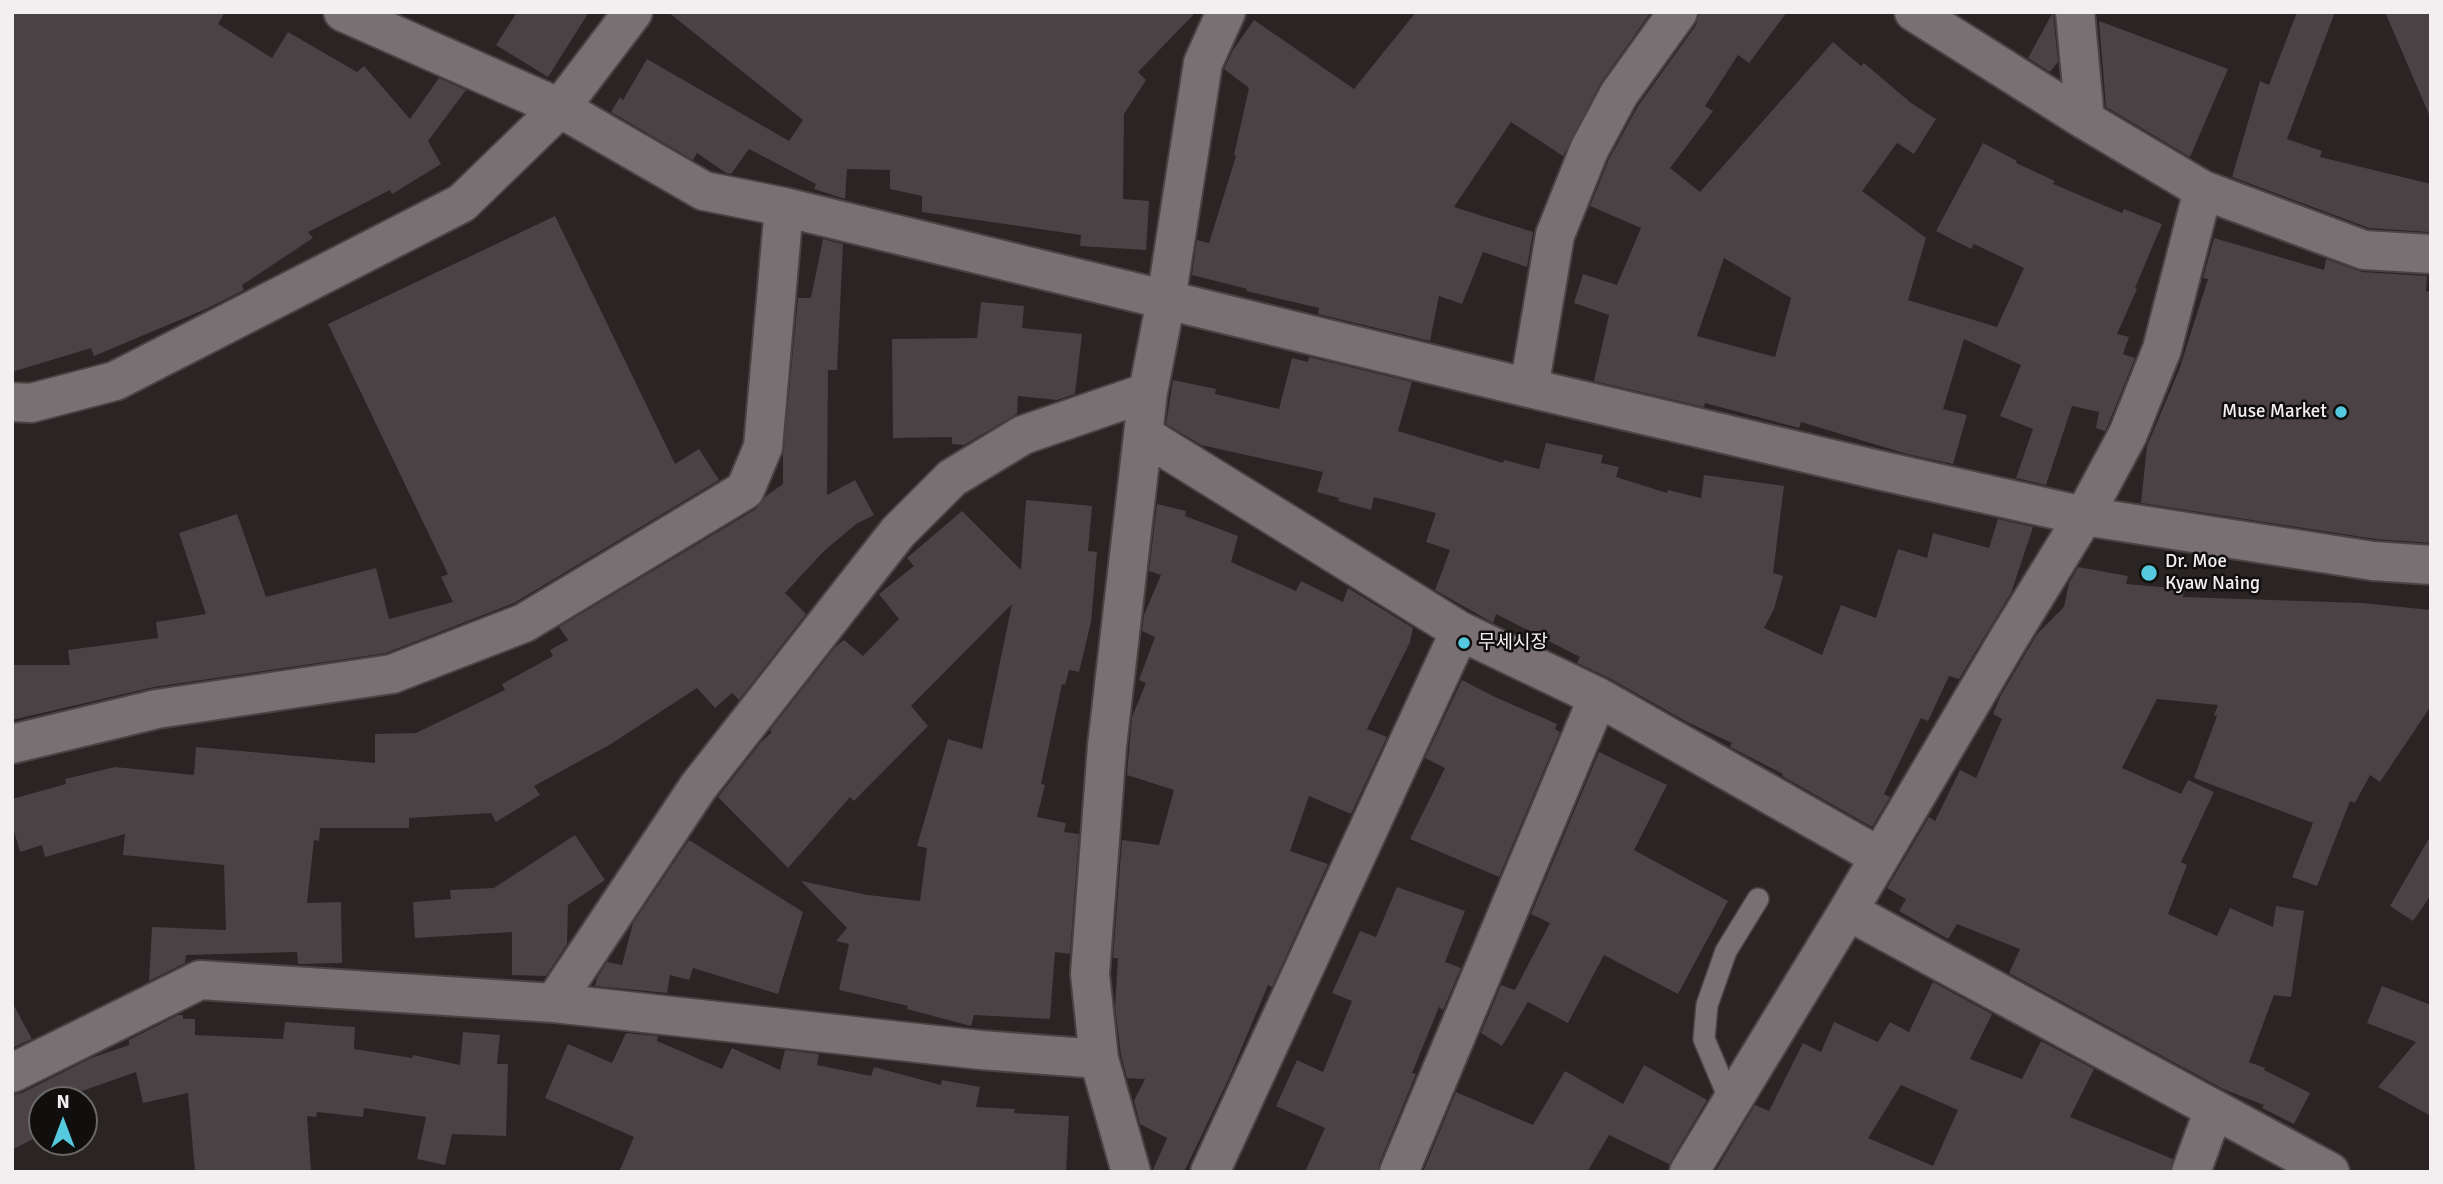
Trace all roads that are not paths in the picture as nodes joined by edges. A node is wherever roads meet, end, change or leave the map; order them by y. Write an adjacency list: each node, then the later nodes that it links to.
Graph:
1 (633, 12): 7 (street)
2 (1226, 12): 12 (street)
3 (1678, 12): 13 (street)
4 (1914, 12): 8 (street)
5 (2075, 12): 8 (street)
6 (367, 17): 7 (street)
7 (561, 108): 10 (street); 15 (street)
8 (2085, 120): 9 (street)
9 (2203, 190): 11 (street); 17 (street)
10 (784, 207): 12 (street); 21 (street)
11 (2431, 254)
12 (1166, 300): 13 (street); 14 (street)
13 (1529, 388): 17 (street)
14 (1149, 392): 16 (street); 25 (street)
15 (12, 402)
16 (1145, 436): 19 (street); 26 (street)
17 (2084, 516): 18 (street); 22 (street)
18 (2431, 565)
19 (1460, 631): 20 (street); 31 (street)
20 (1598, 697): 22 (street); 32 (street)
21 (12, 744)
22 (1880, 857): 24 (street)
23 (1758, 899): 28 (lane)
24 (1848, 911): 28 (street); 29 (street)
25 (554, 1003): 26 (street); 27 (street)
26 (1098, 1059): 30 (street)
27 (12, 1073)
28 (1731, 1103): 33 (street)
29 (2214, 1109): 34 (street); 35 (street)
30 (1132, 1172)
31 (1210, 1172)
32 (1399, 1172)
33 (1689, 1172)
34 (2191, 1172)
35 (2330, 1172)

